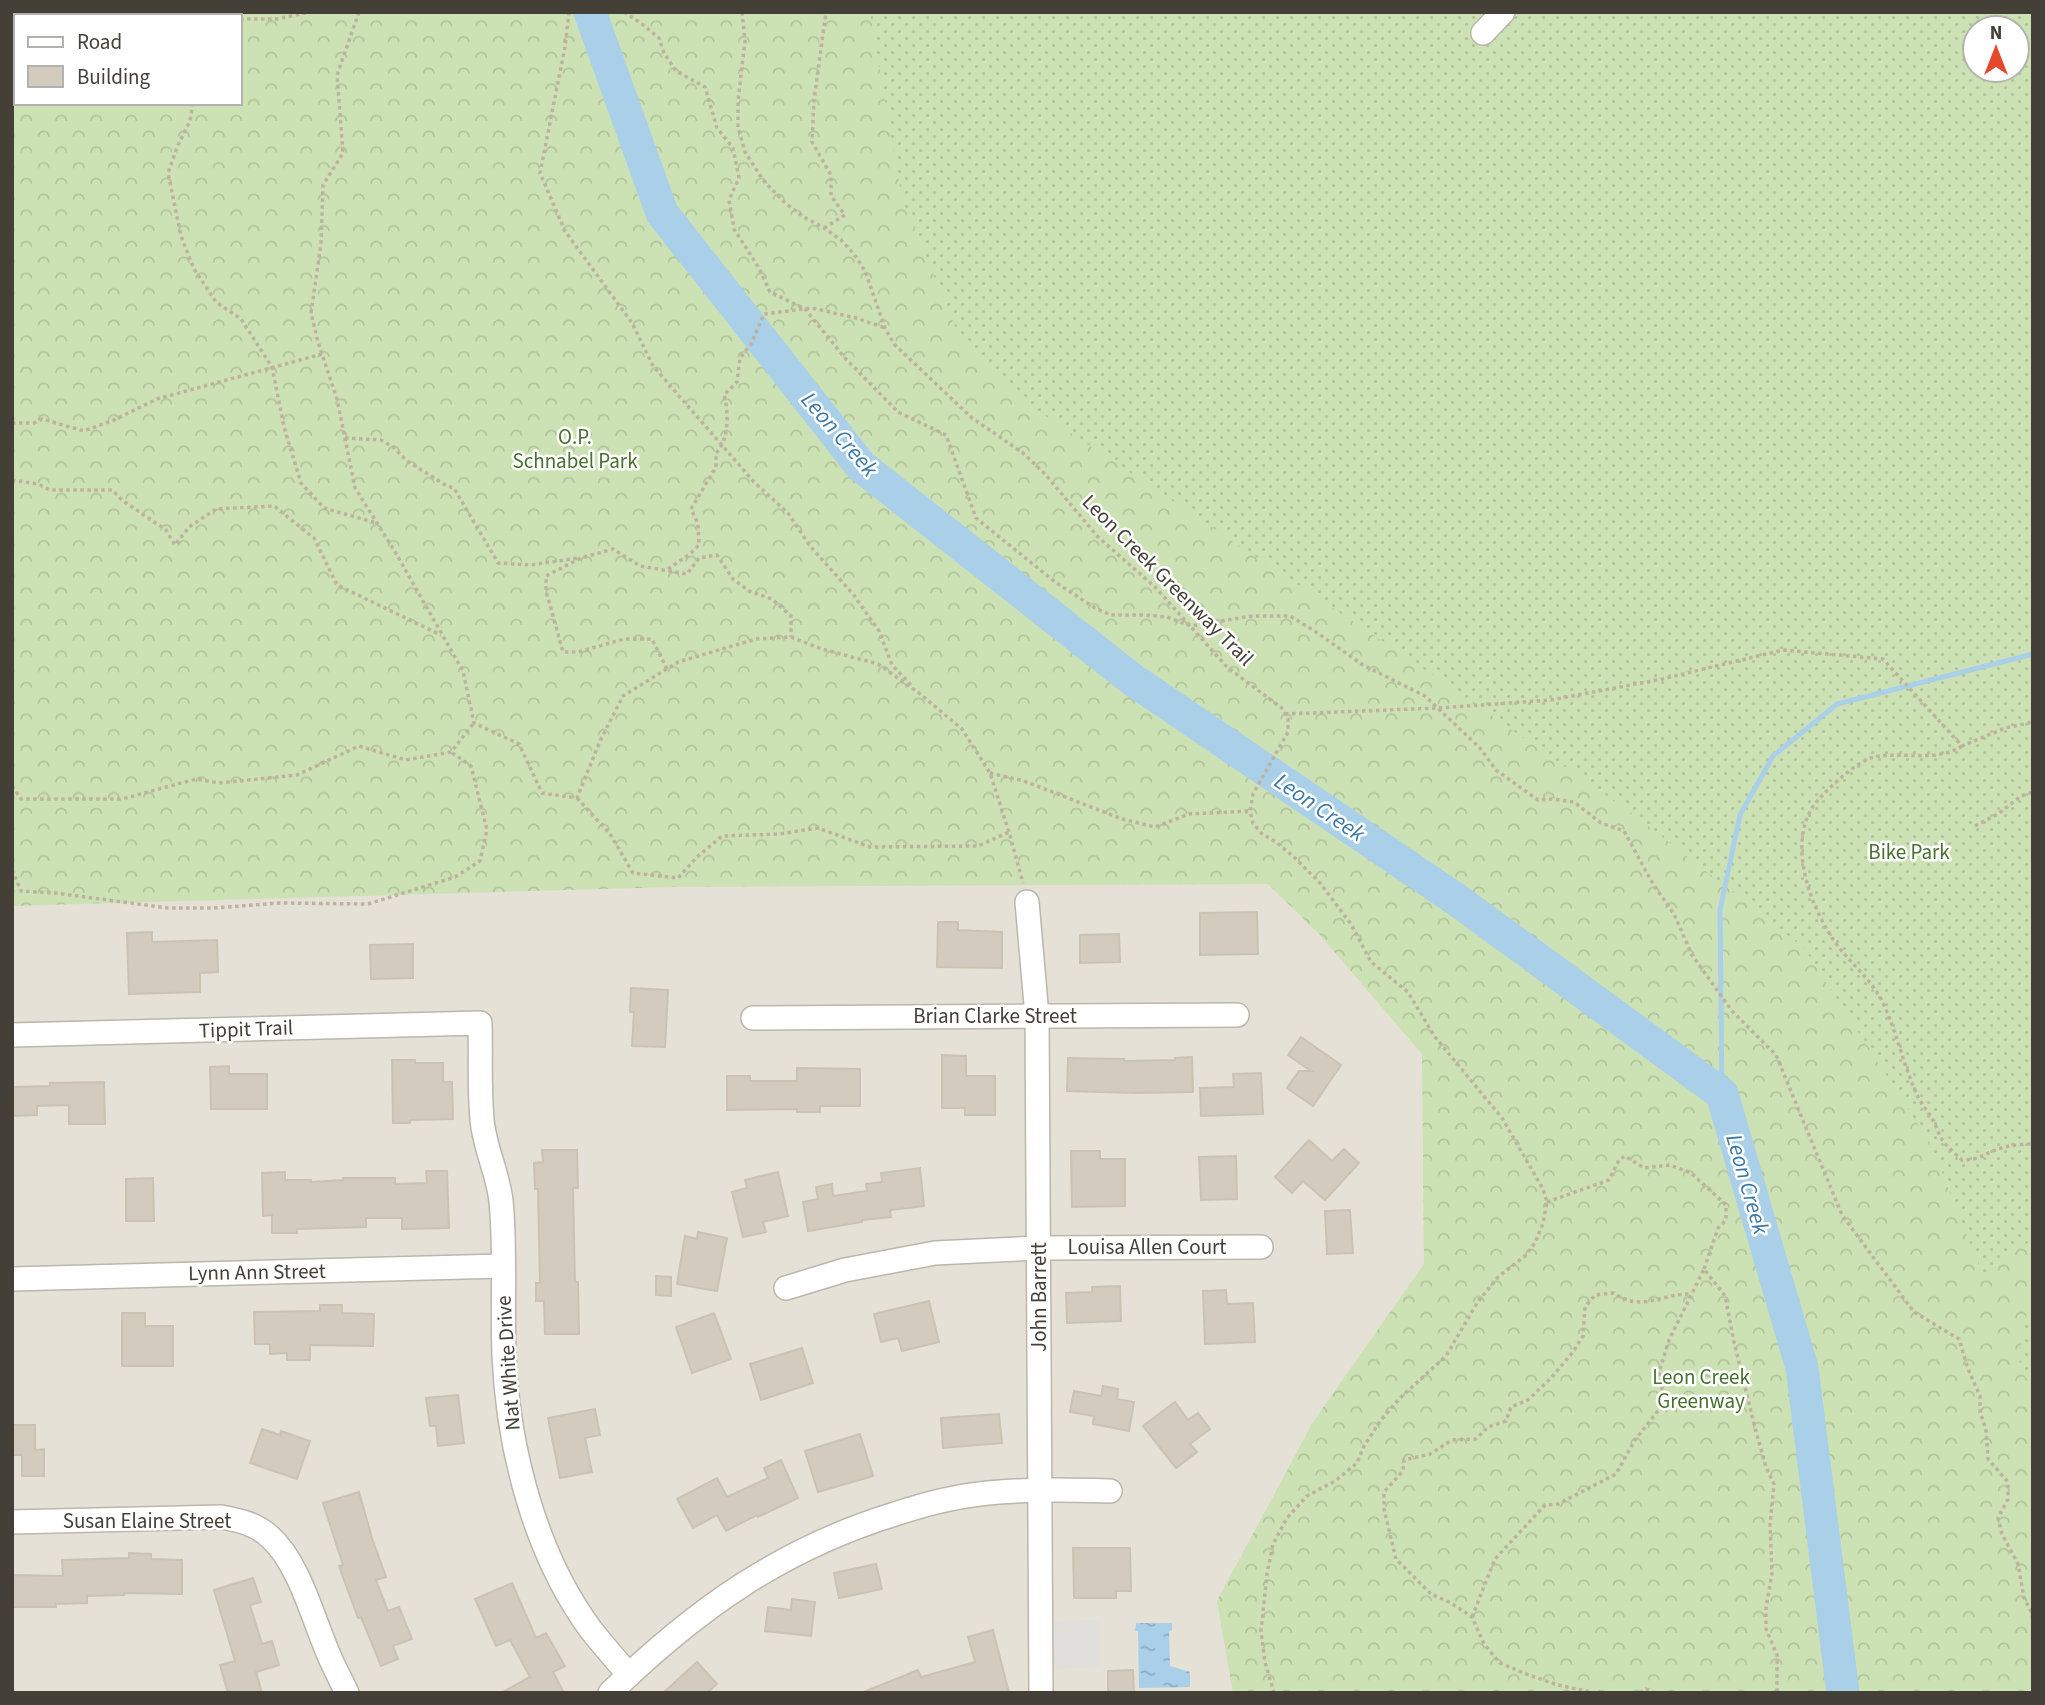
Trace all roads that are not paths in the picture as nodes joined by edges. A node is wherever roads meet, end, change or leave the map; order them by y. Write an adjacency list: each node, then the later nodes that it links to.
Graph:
1 (1503, 12): 2 (street)
2 (1483, 33)
3 (1027, 902): 5 (street, John Barrett)
4 (1237, 1015): 5 (street, Brian Clarke Street)
5 (1037, 1016): 6 (street, Brian Clarke Street); 10 (street, John Barrett)
6 (753, 1018)
7 (480, 1023): 8 (street, Tippit Trail); 11 (street, Nat White Drive)
8 (12, 1035)
9 (1261, 1247): 10 (street, Louisa Allen Court)
10 (1039, 1248): 13 (street, Louisa Allen Court); 14 (street, John Barrett)
11 (502, 1266): 12 (street, Lynn Ann Street); 17 (street, Nat White Drive)
12 (12, 1279)
13 (786, 1288)
14 (1040, 1489): 15 (street); 17 (street); 20 (street, John Barrett)
15 (1110, 1491)
16 (12, 1522): 18 (street, Susan Elaine Street)
17 (629, 1675): 19 (street)
18 (346, 1693)
19 (610, 1693)
20 (1041, 1693)

